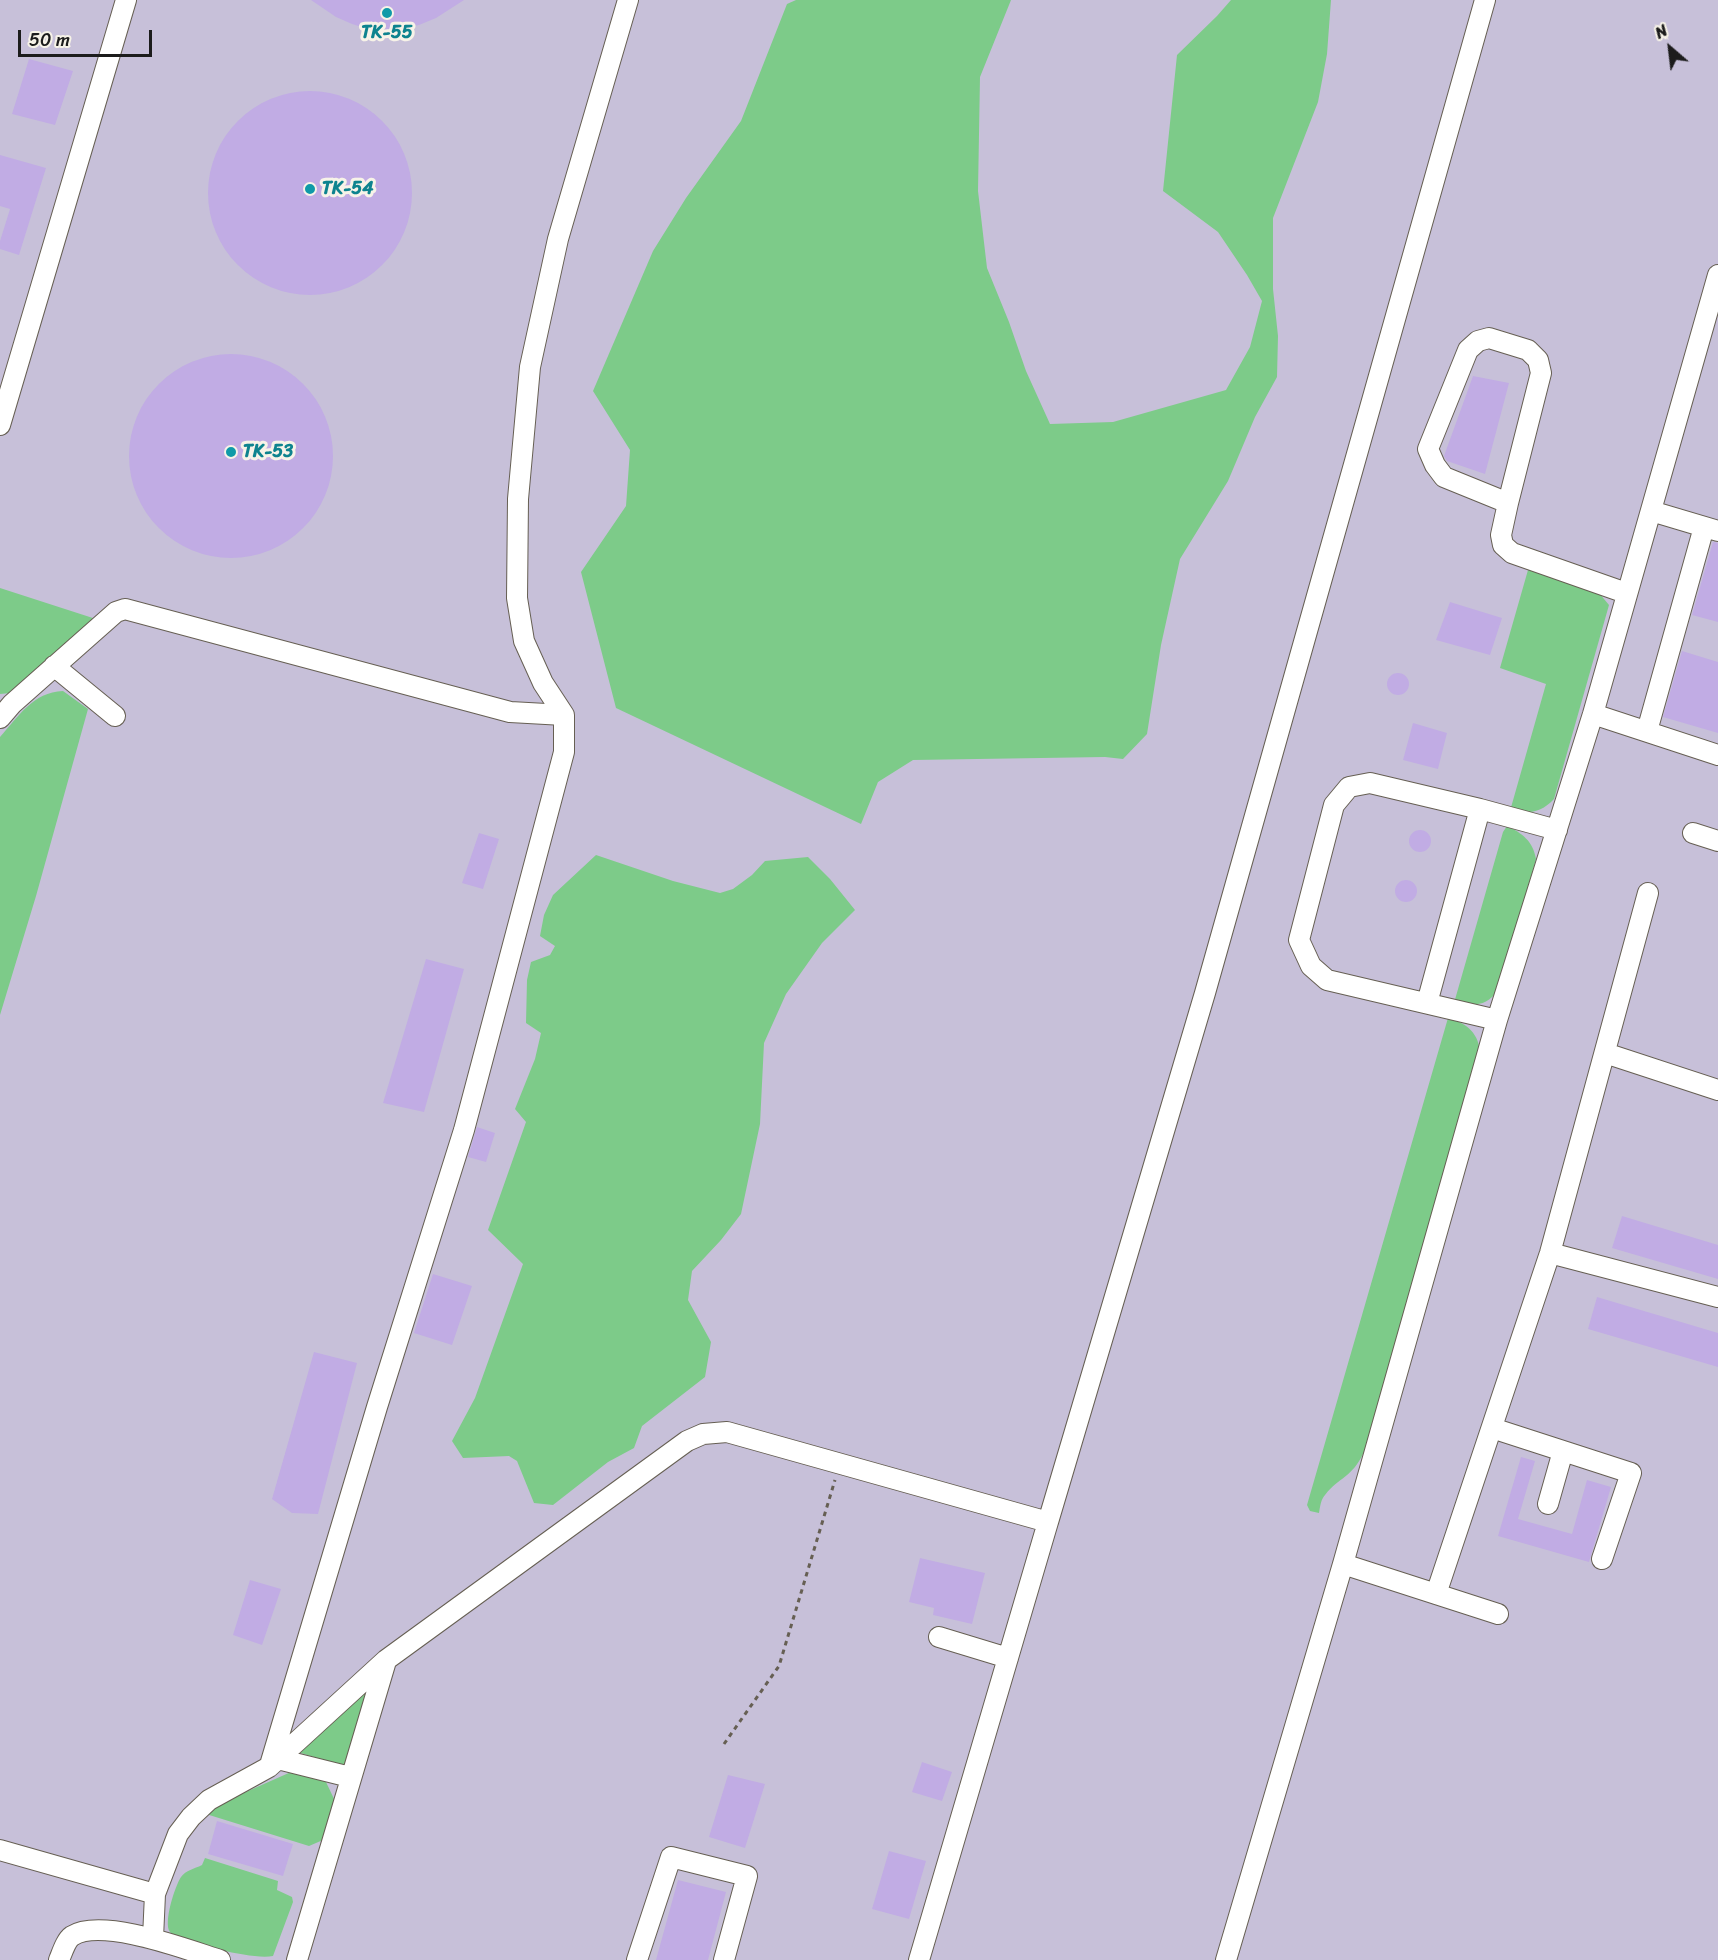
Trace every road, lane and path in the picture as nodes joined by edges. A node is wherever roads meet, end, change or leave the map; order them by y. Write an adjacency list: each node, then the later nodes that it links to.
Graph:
1 (126, 0): 5 (street)
2 (628, 0): 13 (street)
3 (1485, 0): 32 (street)
4 (1718, 275): 7 (street)
5 (0, 425)
6 (1508, 503): 6 (street); 9 (street)
7 (1651, 511): 8 (street); 9 (street)
8 (1711, 529): 15 (street)
9 (1626, 593): 12 (street)
10 (54, 666): 11 (street); 13 (street); 14 (street)
11 (4, 707)
12 (1593, 714): 15 (street); 18 (street)
13 (564, 715): 41 (street)
14 (116, 716)
15 (1647, 731): 16 (street)
16 (1718, 754)
17 (1480, 809): 18 (street); 22 (street); 22 (street)
18 (1557, 830): 23 (street)
19 (1693, 833): 20 (street)
20 (1718, 841)
21 (1648, 893): 24 (street)
22 (1427, 1003): 23 (street)
23 (1497, 1020): 34 (street)
24 (1605, 1053): 25 (street); 26 (street)
25 (1718, 1090)
26 (1550, 1253): 27 (street); 28 (street)
27 (1718, 1298)
28 (1492, 1428): 29 (street); 35 (street)
29 (1563, 1451): 31 (street); 33 (street)
30 (840, 1464): 32 (street); 39 (street); 40 (path)
31 (1548, 1504)
32 (1048, 1522): 38 (street)
33 (1602, 1559)
34 (1343, 1564): 35 (street); 52 (street)
35 (1436, 1594): 36 (street)
36 (1498, 1614)
37 (939, 1637): 38 (street)
38 (1008, 1658): 51 (street)
39 (386, 1660): 41 (street); 42 (street)
40 (724, 1744)
41 (274, 1763): 42 (street); 44 (street)
42 (350, 1777): 48 (street)
43 (0, 1850): 44 (street)
44 (155, 1894): 45 (street)
45 (153, 1938): 46 (street); 47 (street)
46 (59, 1960)
47 (220, 1960)
48 (297, 1960)
49 (637, 1960): 50 (street)
50 (724, 1960)
51 (919, 1960)
52 (1226, 1960)

